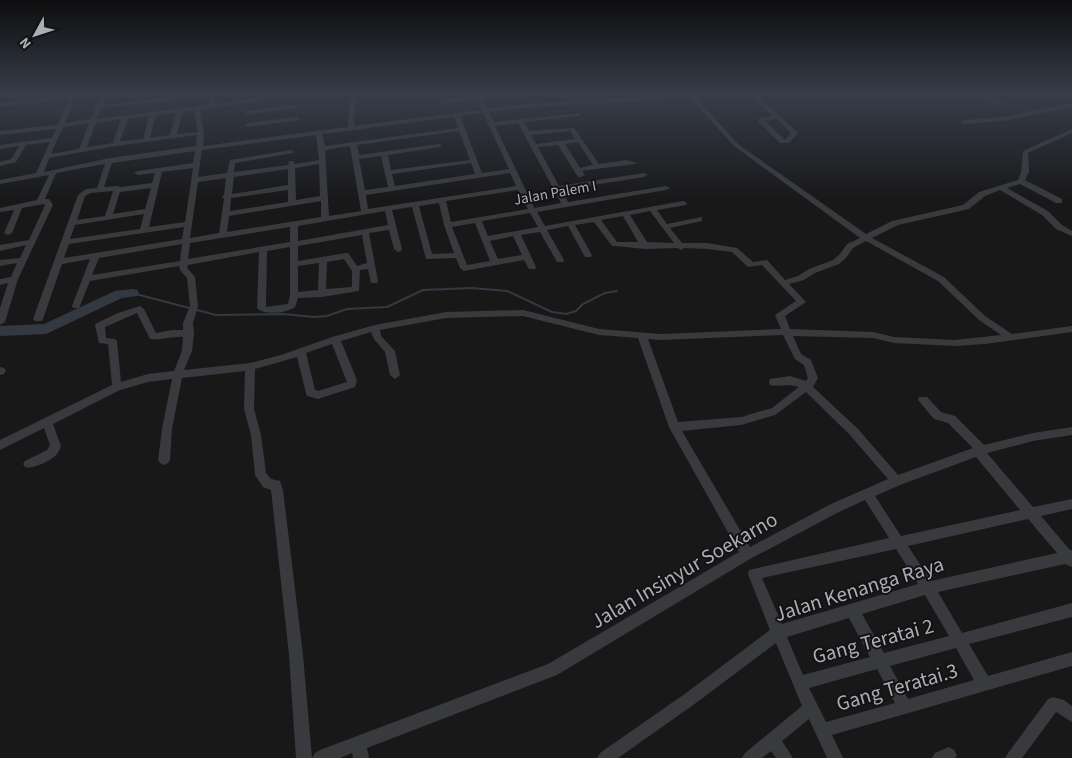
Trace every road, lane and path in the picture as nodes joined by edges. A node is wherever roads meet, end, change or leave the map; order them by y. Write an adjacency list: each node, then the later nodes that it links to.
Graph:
1 (42, 128): 23 (street)
2 (59, 128): 26 (street)
3 (90, 128): 38 (street)
4 (121, 128): 32 (street)
5 (149, 128): 27 (street)
6 (175, 128): 24 (street)
7 (200, 128): 20 (street)
8 (296, 128): 25 (street)
9 (349, 128): 21 (street)
10 (494, 128): 55 (street)
11 (524, 128): 22 (street)
12 (566, 128): 22 (street)
13 (569, 128): 28 (street)
14 (723, 128): 115 (street)
15 (768, 128): 16 (street)
16 (790, 128)
17 (461, 129): 19 (street); 46 (street)
18 (1072, 131): 65 (street)
19 (434, 132): 30 (street); 33 (street)
20 (201, 133): 24 (street); 36 (street)
21 (319, 133): 25 (street); 37 (street)
22 (526, 133): 34 (street)
23 (0, 134)
24 (173, 136): 27 (street)
25 (295, 136): 36 (street)
26 (53, 140): 31 (street); 40 (street)
27 (146, 140): 32 (street)
28 (580, 140): 29 (street); 43 (street)
29 (560, 142): 34 (street); 43 (street)
30 (353, 143): 37 (street); 42 (street)
31 (24, 144): 35 (street); 41 (street)
32 (116, 144): 38 (street)
33 (439, 146): 39 (street); 51 (street)
34 (533, 146): 75 (street)
35 (0, 147)
36 (199, 148): 45 (street); 50 (street)
37 (322, 148): 47 (street)
38 (82, 151): 40 (street)
39 (384, 153): 42 (street); 59 (street)
40 (46, 157): 60 (street)
41 (16, 158): 44 (street); 49 (street)
42 (355, 158): 77 (street)
43 (581, 158): 53 (street); 56 (street)
44 (0, 160)
45 (110, 160): 57 (street); 74 (street)
46 (474, 161): 51 (street); 62 (street)
47 (322, 162): 52 (street); 79 (street)
48 (634, 163): 53 (street)
49 (0, 164)
50 (197, 165): 54 (street); 64 (street)
51 (445, 165): 59 (street)
52 (291, 166): 61 (street); 61 (street); 69 (street)
53 (597, 166): 56 (street)
54 (159, 170): 58 (street); 68 (street)
55 (513, 170): 62 (street); 70 (street)
56 (578, 170): 67 (street)
57 (54, 171): 60 (street); 82 (street)
58 (138, 173)
59 (388, 173): 71 (street)
60 (38, 174): 66 (street)
61 (230, 174): 64 (street); 78 (street)
62 (479, 175): 71 (street)
63 (644, 175): 67 (street)
64 (194, 180): 103 (street)
65 (1021, 181): 73 (street); 81 (street)
66 (0, 182)
67 (587, 184): 75 (street)
68 (155, 185): 76 (street); 92 (street)
69 (292, 187): 78 (street); 83 (street)
70 (521, 187): 80 (street); 91 (street)
71 (392, 188): 77 (street)
72 (666, 188): 86 (street, Jalan Palem I)
73 (1001, 188): 114 (street); 115 (street)
74 (100, 189): 76 (street); 102 (street)
75 (556, 189): 86 (street)
76 (118, 190): 95 (street)
77 (362, 193): 93 (street)
78 (226, 196): 96 (street)
79 (324, 198): 83 (street); 97 (street)
80 (442, 200): 85 (street); 105 (street)
81 (1059, 201)
82 (40, 202): 87 (street); 117 (street)
83 (292, 203): 96 (street)
84 (683, 203): 90 (street)
85 (415, 204): 88 (street); 126 (street)
86 (566, 205): 91 (street, Jalan Palem I)
87 (19, 206): 89 (street); 111 (street)
88 (388, 208): 93 (street); 107 (street)
89 (0, 210)
90 (652, 210): 94 (street); 106 (street)
91 (532, 211): 100 (street, Jalan Palem I); 108 (street)
92 (149, 212): 95 (street); 109 (street)
93 (365, 212): 97 (street)
94 (625, 214): 98 (street); 121 (street)
95 (108, 218): 102 (street)
96 (224, 218): 112 (street)
97 (325, 218): 101 (street)
98 (596, 219): 104 (street); 121 (street)
99 (699, 219): 106 (street)
100 (478, 220): 105 (street, Jalan Palem I); 116 (street)
101 (294, 222): 112 (street); 120 (street)
102 (72, 223): 118 (street)
103 (187, 224): 109 (street); 119 (street)
104 (571, 224): 108 (street); 127 (street)
105 (448, 225): 126 (street)
106 (667, 226): 122 (street)
107 (392, 227): 110 (street); 125 (street)
108 (543, 229): 113 (street); 132 (street)
109 (144, 230): 118 (street)
110 (365, 232): 120 (street); 138 (street)
111 (8, 233)
112 (223, 234): 119 (street)
113 (516, 234): 116 (street); 128 (street)
114 (1072, 234)
115 (866, 237): 145 (street); 156 (street)
116 (486, 239): 136 (street)
117 (30, 242): 123 (street); 131 (street)
118 (66, 242): 133 (street)
119 (186, 242): 129 (street); 135 (street)
120 (294, 243): 124 (street); 137 (street)
121 (645, 246): 122 (street)
122 (681, 247): 145 (street)
123 (0, 248)
124 (263, 249): 135 (street); 147 (street)
125 (398, 249)
126 (459, 255): 136 (street)
127 (588, 255)
128 (527, 257): 136 (street); 139 (street)
129 (94, 258): 133 (street); 142 (street)
130 (323, 259): 137 (street); 140 (street); 146 (street)
131 (22, 260): 134 (street); 141 (street)
132 (560, 260)
133 (58, 262): 149 (street)
134 (0, 263)
135 (184, 263): 142 (street); 154 (street)
136 (495, 263)
137 (294, 264): 147 (street)
138 (372, 265): 140 (street); 143 (street)
139 (532, 268)
140 (354, 269): 146 (street)
141 (14, 279): 144 (street); 150 (street)
142 (87, 279): 148 (street)
143 (374, 281)
144 (0, 282)
145 (783, 283): 153 (street)
146 (322, 294): 147 (street)
147 (294, 295)
148 (76, 306)
149 (38, 319)
150 (0, 322)
151 (375, 328): 155 (street); 157 (street); 161 (street)
152 (1072, 329): 156 (street)
153 (786, 332): 155 (street); 156 (street); 164 (street)
154 (189, 334): 160 (street); 163 (street)
155 (642, 336): 167 (street)
156 (1010, 337)
157 (335, 339): 158 (street); 158 (street)
158 (301, 353): 159 (street)
159 (250, 367): 160 (street); 195 (street)
160 (178, 374): 163 (street); 171 (street)
161 (395, 375)
162 (774, 382): 164 (street)
163 (118, 387): 166 (street)
164 (807, 387): 167 (street); 173 (street)
165 (923, 400): 170 (street)
166 (47, 421): 169 (street); 172 (street)
167 (674, 427): 178 (street)
168 (1072, 431): 170 (street, Jalan Insinyur Soekarno)
169 (0, 445)
170 (978, 446): 173 (street, Jalan Insinyur Soekarno); 176 (street)
171 (164, 460)
172 (29, 464)
173 (891, 475): 174 (street, Jalan Insinyur Soekarno)
174 (867, 493): 177 (street); 178 (street, Jalan Insinyur Soekarno)
175 (1072, 504): 176 (street)
176 (1031, 512): 177 (street); 179 (street)
177 (897, 541): 180 (street); 183 (street)
178 (742, 546): 194 (street, Jalan Insinyur Soekarno)
179 (1071, 559): 180 (street, Jalan Kenanga Raya)
180 (928, 588): 182 (street, Jalan Kenanga Raya); 184 (street)
181 (1072, 610): 184 (street, Gang Teratai 2)
182 (852, 611): 183 (street, Jalan Kenanga Raya); 186 (street)
183 (779, 632): 187 (street); 197 (street, Jalan Kenanga Raya)
184 (959, 640): 186 (street, Gang Teratai 2); 188 (street)
185 (1072, 659): 188 (street, Gang Teratai.3)
186 (881, 660): 187 (street, Gang Teratai 2); 190 (street)
187 (799, 683): 189 (street)
188 (985, 684): 190 (street, Gang Teratai.3)
189 (811, 708): 192 (street); 193 (street)
190 (905, 708): 192 (street, Gang Teratai.3)
191 (1072, 715): 201 (street)
192 (821, 731): 200 (street)
193 (772, 740): 198 (street); 199 (street)
194 (359, 750): 196 (street, Jalan Insinyur Soekarno)
195 (304, 752)
196 (320, 758)
197 (606, 758)
198 (750, 758)
199 (785, 758)
200 (835, 758)
201 (1013, 758)

